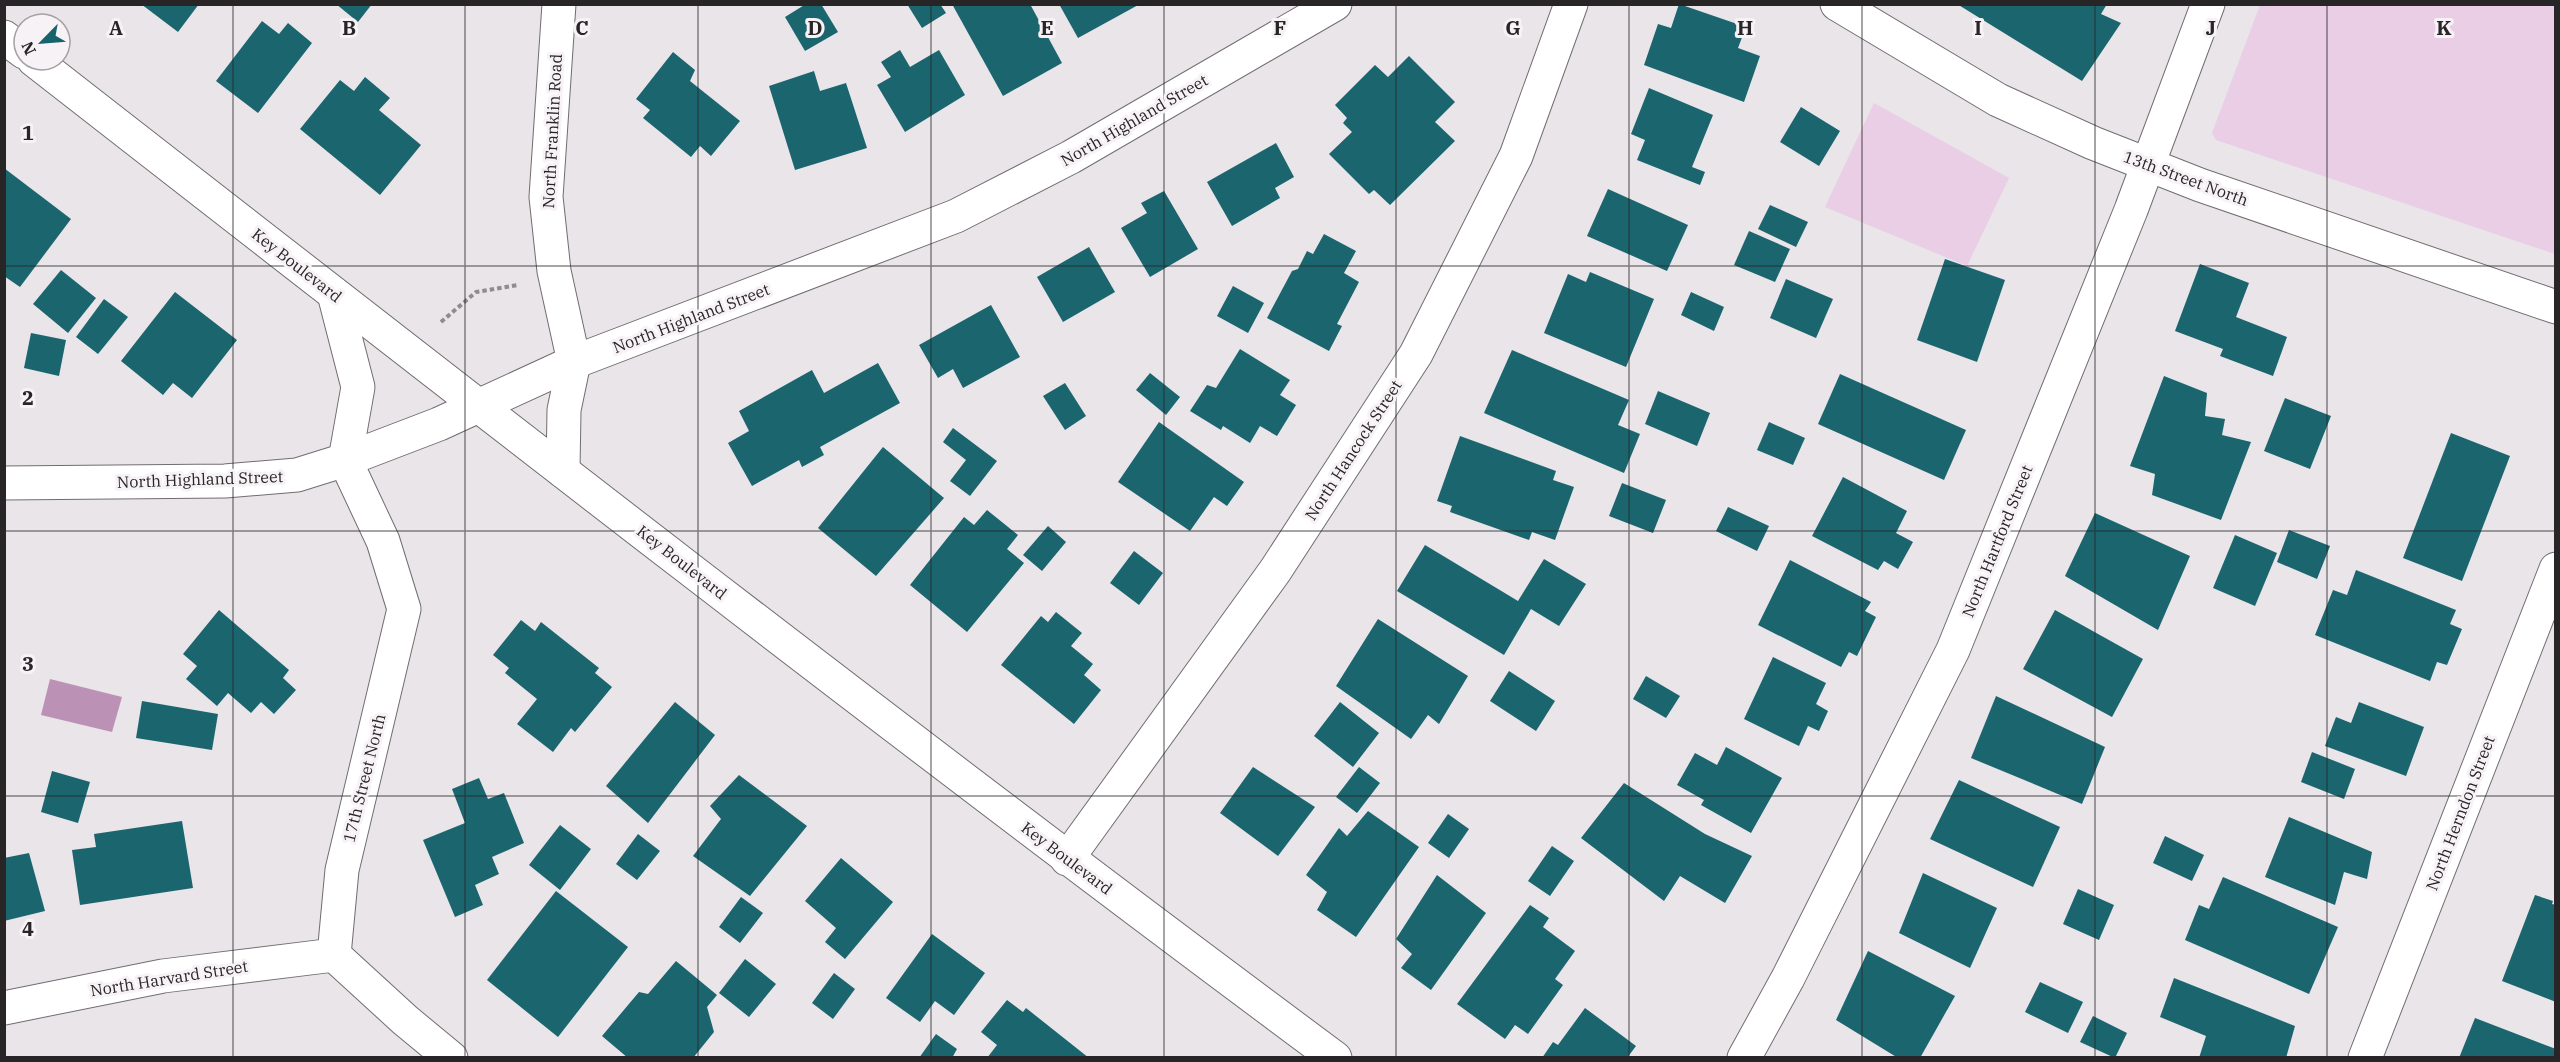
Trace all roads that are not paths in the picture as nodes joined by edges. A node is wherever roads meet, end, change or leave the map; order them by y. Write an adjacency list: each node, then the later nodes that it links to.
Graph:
1 (559, 4): 10 (street, North Franklin Road)
2 (1335, 4): 10 (street, North Highland Street)
3 (1571, 4): 16 (street, North Hancock Street)
4 (1837, 4): 7 (street, 13th Street North)
5 (2208, 4): 7 (street, North Hartford Street)
6 (49, 72): 8 (street, Key Boulevard)
7 (2148, 165): 9 (street, 13th Street North); 21 (street, North Hartford Street)
8 (334, 294): 11 (street, Key Boulevard); 12 (street)
9 (2556, 307)
10 (574, 362): 11 (street, North Highland Street); 13 (street)
11 (477, 405): 12 (street, North Highland Street); 13 (street, Key Boulevard)
12 (345, 460): 14 (street, North Highland Street); 17 (street, 17th Street North)
13 (563, 471): 16 (street, Key Boulevard)
14 (4, 483)
15 (2556, 569): 22 (street, North Herndon Street)
16 (1067, 859): 20 (street, Key Boulevard)
17 (334, 955): 18 (street, North Harvard Street); 19 (street)
18 (4, 1008)
19 (451, 1058)
20 (1335, 1058)
21 (1744, 1058)
22 (2365, 1058)

